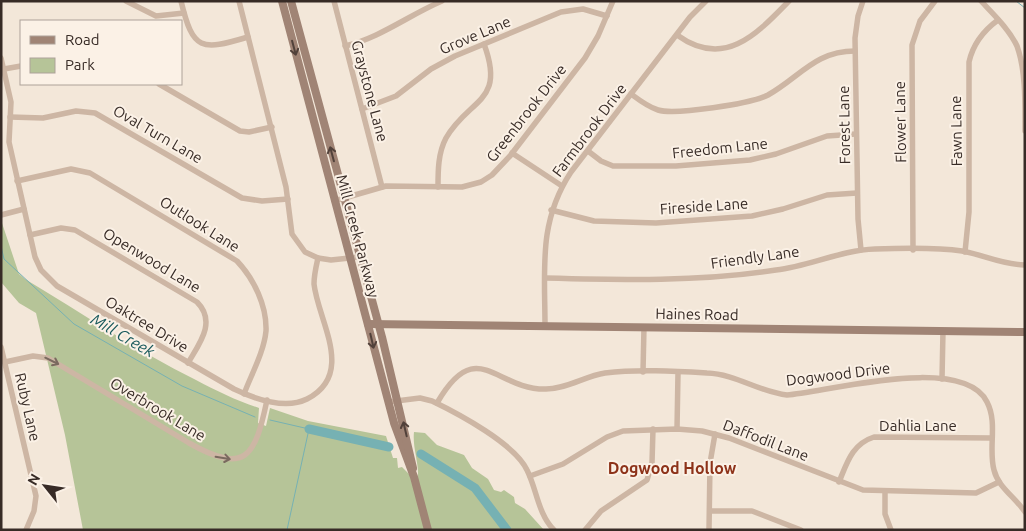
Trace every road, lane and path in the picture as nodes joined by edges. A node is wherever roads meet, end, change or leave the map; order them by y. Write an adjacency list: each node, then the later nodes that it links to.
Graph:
1 (126, 1): 14 (street)
2 (181, 1): 14 (street)
3 (239, 1): 18 (street)
4 (282, 1): 41 (main road, Mill Creek Parkway, one-way to 41)
5 (292, 1): 39 (main road, Mill Creek Parkway, one-way to 5)
6 (334, 1): 20 (street, Graystone Lane)
7 (442, 1): 20 (street)
8 (613, 1): 15 (street, Greenbrook Drive)
9 (706, 1): 17 (street, Farmbrook Drive)
10 (790, 1): 17 (street)
11 (863, 1): 21 (street, Forest Lane)
12 (935, 1): 47 (street, Flower Lane)
13 (981, 1): 16 (street)
14 (184, 13): 18 (street)
15 (607, 16): 19 (street, Grove Lane); 33 (street, Greenbrook Drive)
16 (998, 20): 30 (street); 48 (street, Fawn Lane)
17 (677, 34): 26 (street, Farmbrook Drive)
18 (248, 37): 29 (street)
19 (484, 44): 27 (street, Grove Lane); 37 (street)
20 (346, 46): 27 (street, Graystone Lane)
21 (856, 51): 26 (street); 31 (street, Forest Lane)
22 (1, 58): 24 (street, Oaktree Drive)
23 (20, 66): 24 (street)
24 (4, 70): 28 (street, Oaktree Drive)
25 (160, 85): 29 (street)
26 (631, 94): 32 (street, Farmbrook Drive)
27 (362, 109): 36 (street, Graystone Lane)
28 (10, 118): 34 (street, Oaktree Drive); 40 (street, Oval Turn Lane)
29 (272, 127): 40 (street)
30 (1025, 131)
31 (856, 134): 32 (street, Freedom Lane); 38 (street, Forest Lane)
32 (588, 151): 35 (street, Farmbrook Drive)
33 (512, 153): 35 (street); 37 (street, Greenbrook Drive)
34 (17, 181): 42 (street, Oaktree Drive); 66 (street, Outlook Lane)
35 (562, 186): 43 (street, Farmbrook Drive)
36 (382, 187): 37 (street, Greenbrook Drive); 39 (street, Greenbrook Drive)
37 (438, 187)
38 (857, 192): 43 (street, Fireside Lane); 46 (street, Forest Lane)
39 (344, 198): 41 (street, Greenbrook Drive); 49 (main road, Mill Creek Parkway)
40 (288, 199): 50 (street)
41 (334, 201): 51 (main road, Mill Creek Parkway)
42 (24, 209): 44 (street); 45 (street, Oaktree Drive)
43 (551, 210): 53 (street, Farmbrook Drive)
44 (1, 214)
45 (30, 235): 62 (street, Oaktree Drive); 62 (street, Openwood Lane)
46 (861, 250): 47 (street, Friendly Lane); 53 (street, Friendly Lane)
47 (914, 250): 48 (street, Friendly Lane)
48 (965, 252): 52 (street, Friendly Lane)
49 (360, 257): 51 (street); 55 (main road, Mill Creek Parkway)
50 (318, 258): 51 (street); 67 (street, Oaktree Drive)
51 (350, 258): 54 (main road, Mill Creek Parkway)
52 (1025, 265)
53 (545, 278): 56 (street, Farmbrook Drive)
54 (368, 324): 55 (main road, Haines Road); 69 (main road, Mill Creek Parkway, one-way to 69)
55 (378, 324): 56 (main road, Haines Road); 68 (main road, Mill Creek Parkway)
56 (545, 326): 57 (main road, Haines Road)
57 (644, 327): 58 (main road, Haines Road); 63 (street)
58 (943, 331): 59 (main road, Haines Road); 65 (street)
59 (1025, 332)
60 (1, 347): 61 (street, Ruby Lane)
61 (5, 362): 67 (street, Overbrook Lane, one-way to 67); 82 (street, Ruby Lane)
62 (188, 363): 66 (street, Oaktree Drive)
63 (643, 372): 64 (street, Dogwood Drive); 70 (street, Dogwood Drive)
64 (678, 373): 65 (street, Dogwood Drive); 72 (street)
65 (942, 379): 74 (street, Dogwood Drive)
66 (244, 394): 67 (street, Oaktree Drive)
67 (267, 400)
68 (398, 400): 69 (street); 70 (street); 76 (main road, Mill Creek Parkway, one-way to 68)
69 (388, 402): 76 (main road, Mill Creek Parkway)
70 (437, 404): 75 (street)
71 (653, 429): 72 (street, Daffodil Lane); 75 (street, Daffodil Lane); 85 (street)
72 (677, 429): 73 (street, Daffodil Lane)
73 (715, 434): 77 (street, Daffodil Lane); 80 (street)
74 (992, 438): 77 (street, Dahlia Lane); 78 (street, Dogwood Drive)
75 (530, 476): 84 (street)
76 (414, 477): 83 (main road, Mill Creek Parkway)
77 (839, 482): 79 (street, Daffodil Lane)
78 (999, 482): 79 (street, Daffodil Lane); 81 (street, Dogwood Drive)
79 (885, 492): 88 (street)
80 (710, 511): 86 (street); 87 (street)
81 (1025, 512)
82 (26, 530)
83 (428, 530)
84 (554, 530)
85 (585, 530)
86 (709, 530)
87 (801, 530)
88 (890, 530)

